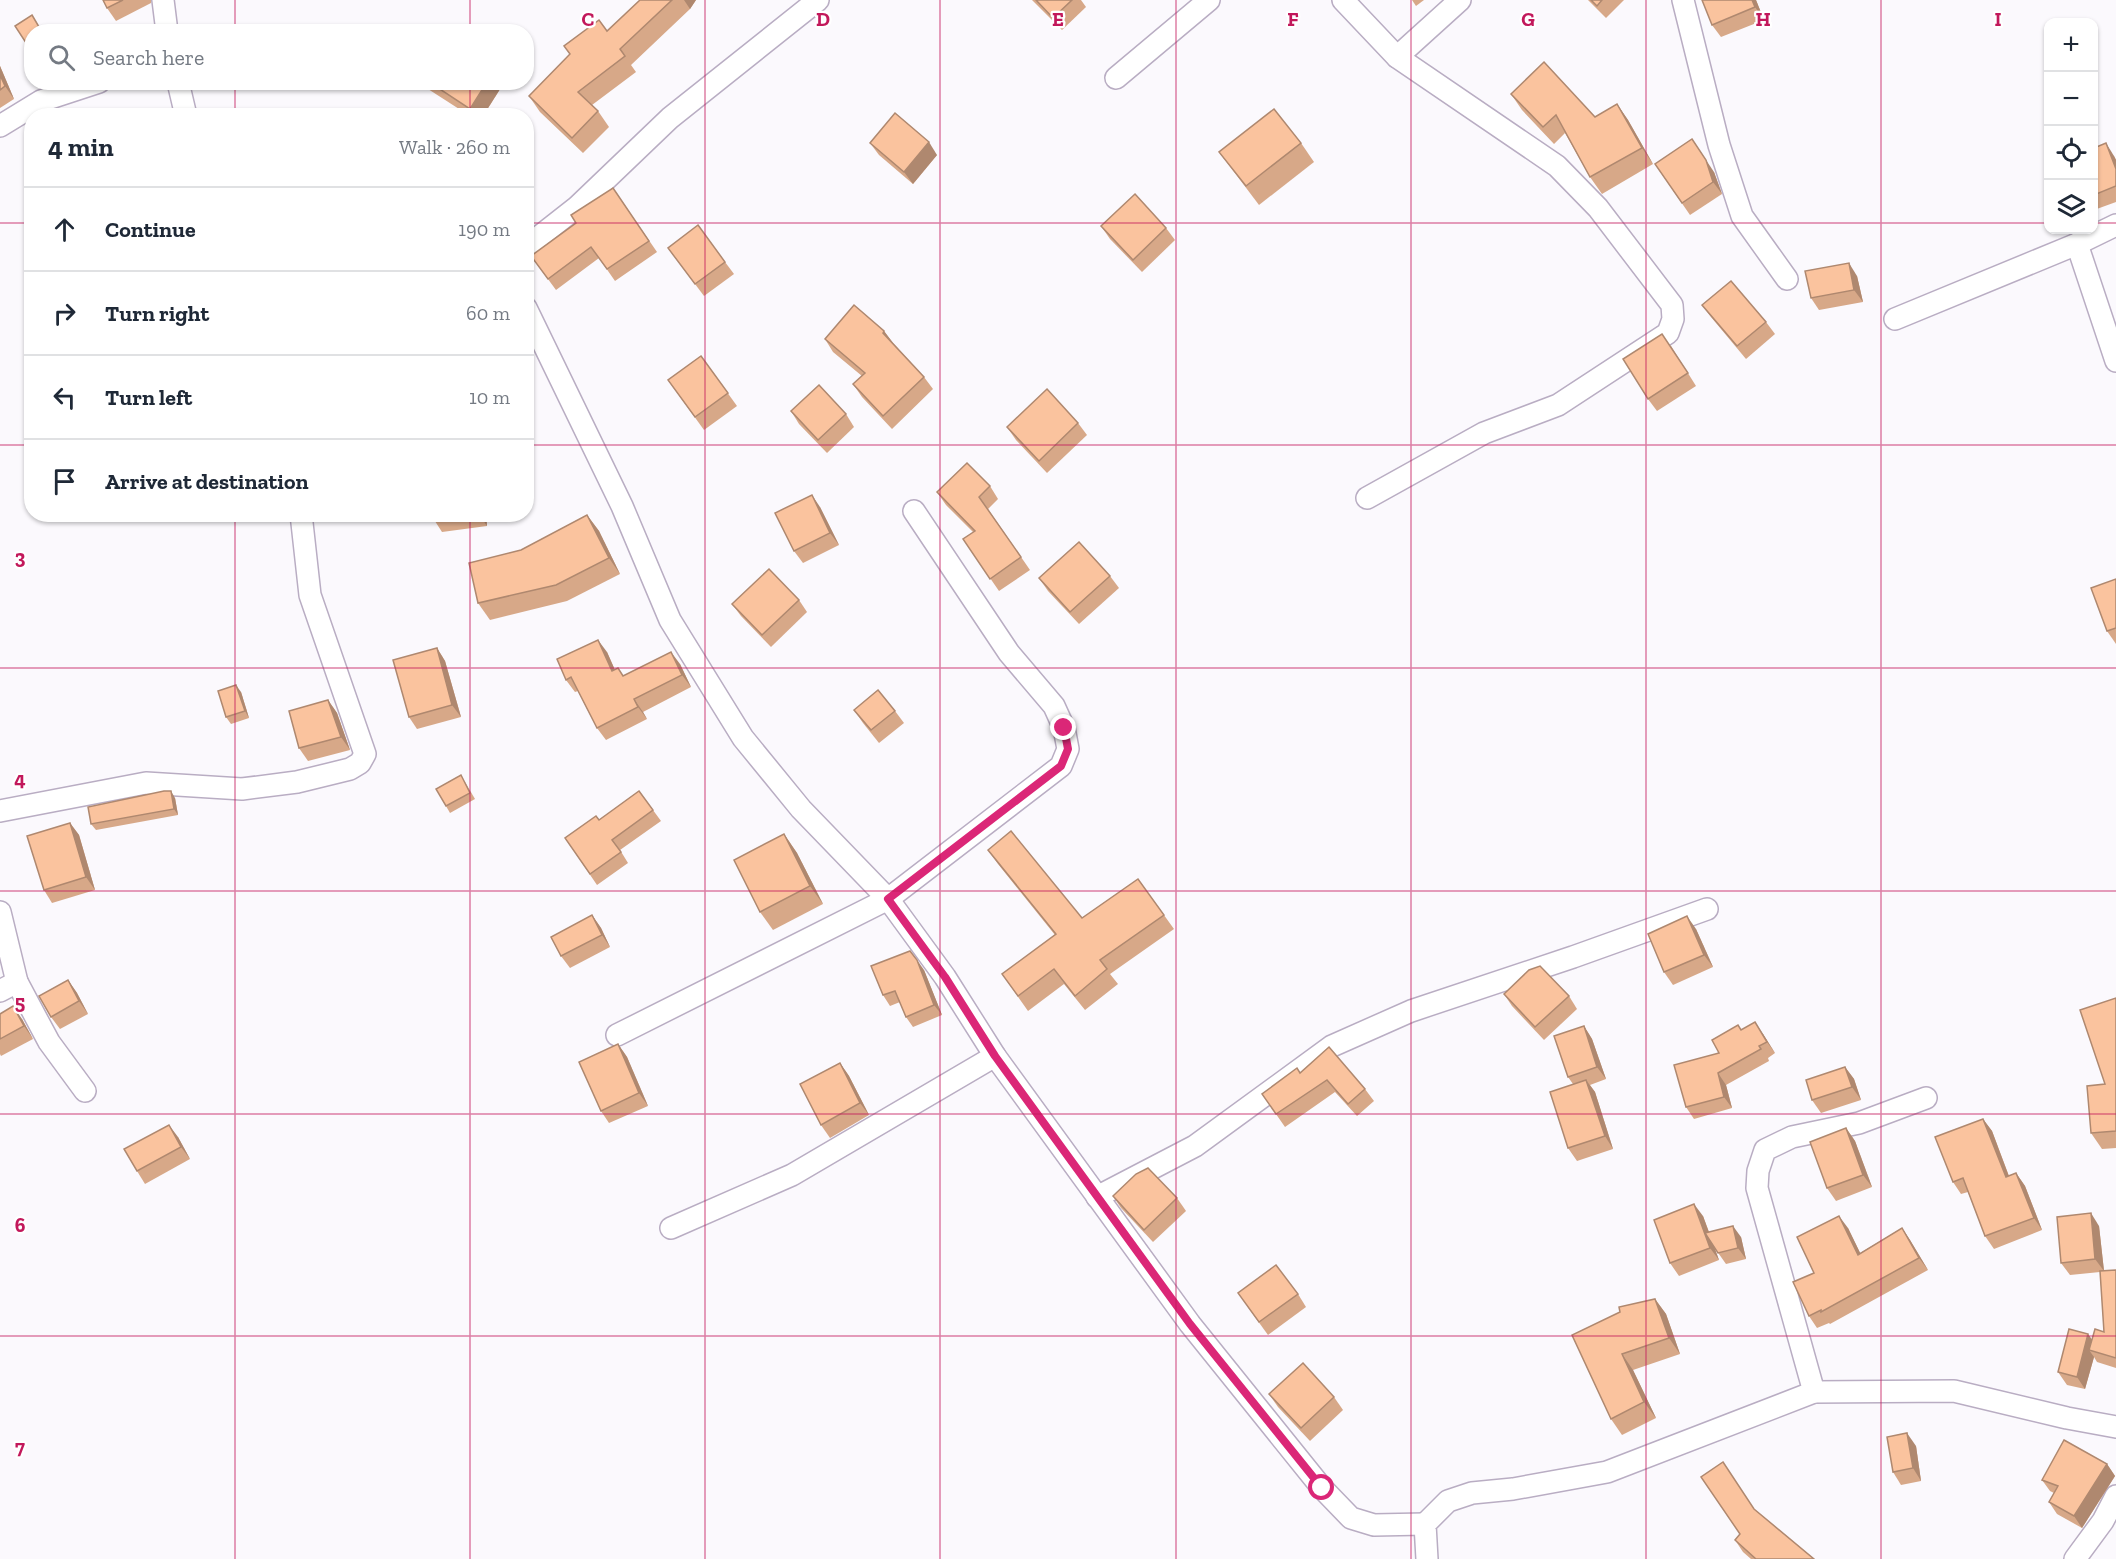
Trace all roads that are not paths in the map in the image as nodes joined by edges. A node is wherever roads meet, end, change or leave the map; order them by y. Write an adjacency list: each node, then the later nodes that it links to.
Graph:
1 (163, 0): 7 (street)
2 (818, 0): 17 (street)
3 (1209, 0): 9 (street)
4 (1343, 0): 8 (street)
5 (1460, 0): 8 (street)
6 (1683, 0): 19 (street)
7 (166, 24)
8 (1397, 57): 23 (street)
9 (1116, 78)
10 (75, 90): 12 (street)
11 (180, 90): 13 (street)
12 (30, 108)
13 (184, 108)
14 (24, 111): 15 (street)
15 (0, 126)
16 (2116, 225): 18 (street)
17 (534, 241)
18 (2076, 244): 20 (street); 22 (street)
19 (1787, 279)
20 (1894, 319)
21 (534, 324): 27 (street)
22 (2116, 361)
23 (1367, 498)
24 (914, 511): 27 (street)
25 (302, 522): 26 (street)
26 (0, 811)
27 (888, 899): 31 (street); 32 (street)
28 (1707, 909): 35 (street)
29 (0, 912): 30 (street)
30 (9, 987): 33 (street)
31 (617, 1035)
32 (995, 1056): 35 (street); 36 (street)
33 (85, 1091)
34 (1926, 1098): 37 (street)
35 (1097, 1197): 40 (street)
36 (671, 1228)
37 (1814, 1392): 38 (street); 40 (street)
38 (2116, 1427)
39 (2116, 1496): 42 (street)
40 (1425, 1524): 41 (street)
41 (1426, 1559)
42 (2075, 1559)

